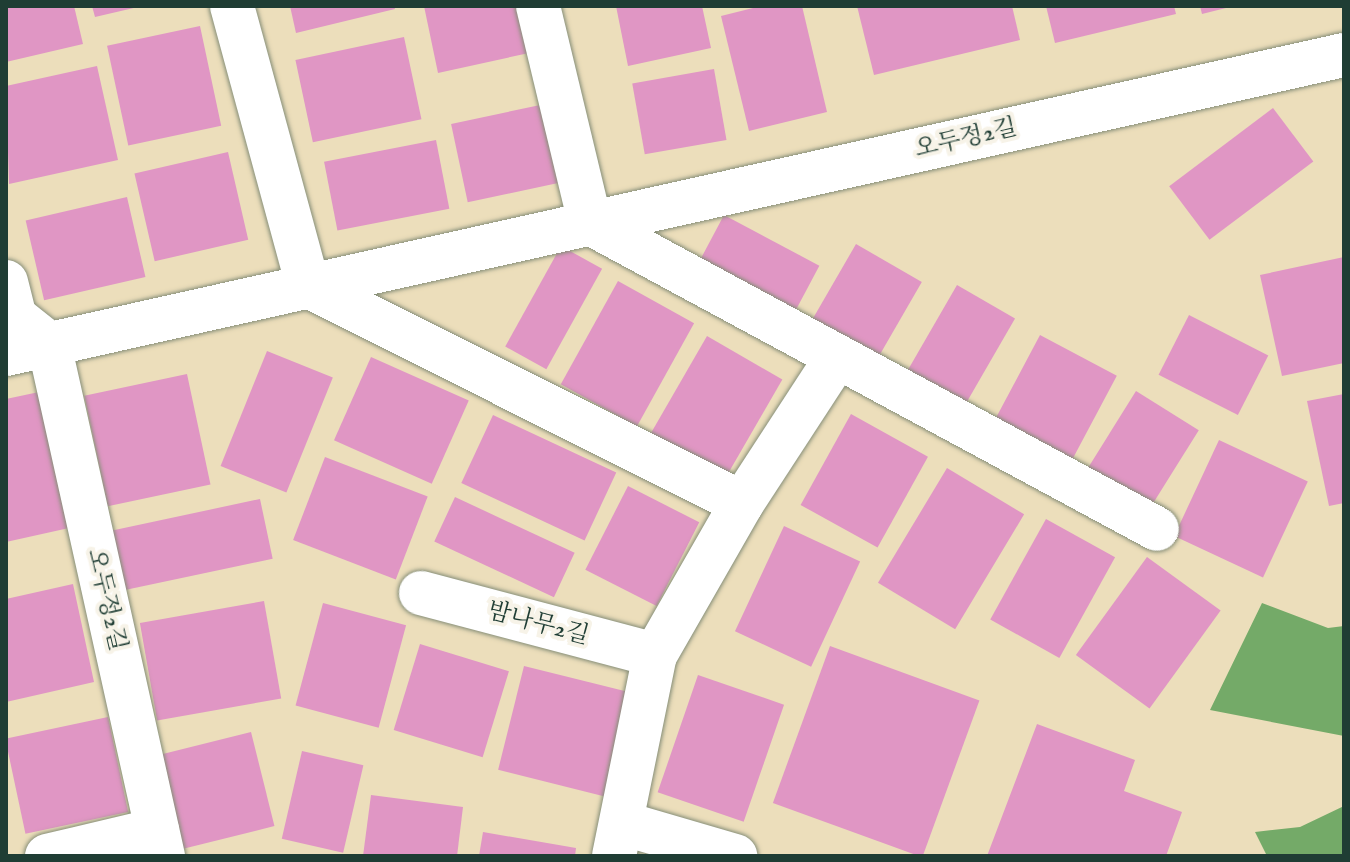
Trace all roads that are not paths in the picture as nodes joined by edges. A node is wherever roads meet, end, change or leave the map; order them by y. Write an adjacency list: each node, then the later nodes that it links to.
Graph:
1 (232, 6): 6 (street)
2 (538, 6): 4 (street)
3 (1344, 57): 4 (street, 오두정2길)
4 (590, 223): 6 (street, 오두정2길); 9 (street)
5 (6, 282): 7 (street)
6 (308, 286): 7 (street, 오두정2길); 10 (street)
7 (49, 344): 8 (street, 오두정2길); 15 (street, 오두정2길)
8 (6, 354)
9 (837, 357): 10 (street); 11 (street)
10 (742, 503): 13 (street)
11 (1157, 529)
12 (421, 593): 13 (street, 밤나무2길)
13 (655, 655): 14 (street)
14 (619, 840): 17 (street)
15 (160, 843): 16 (street)
16 (47, 856)
17 (735, 856)

